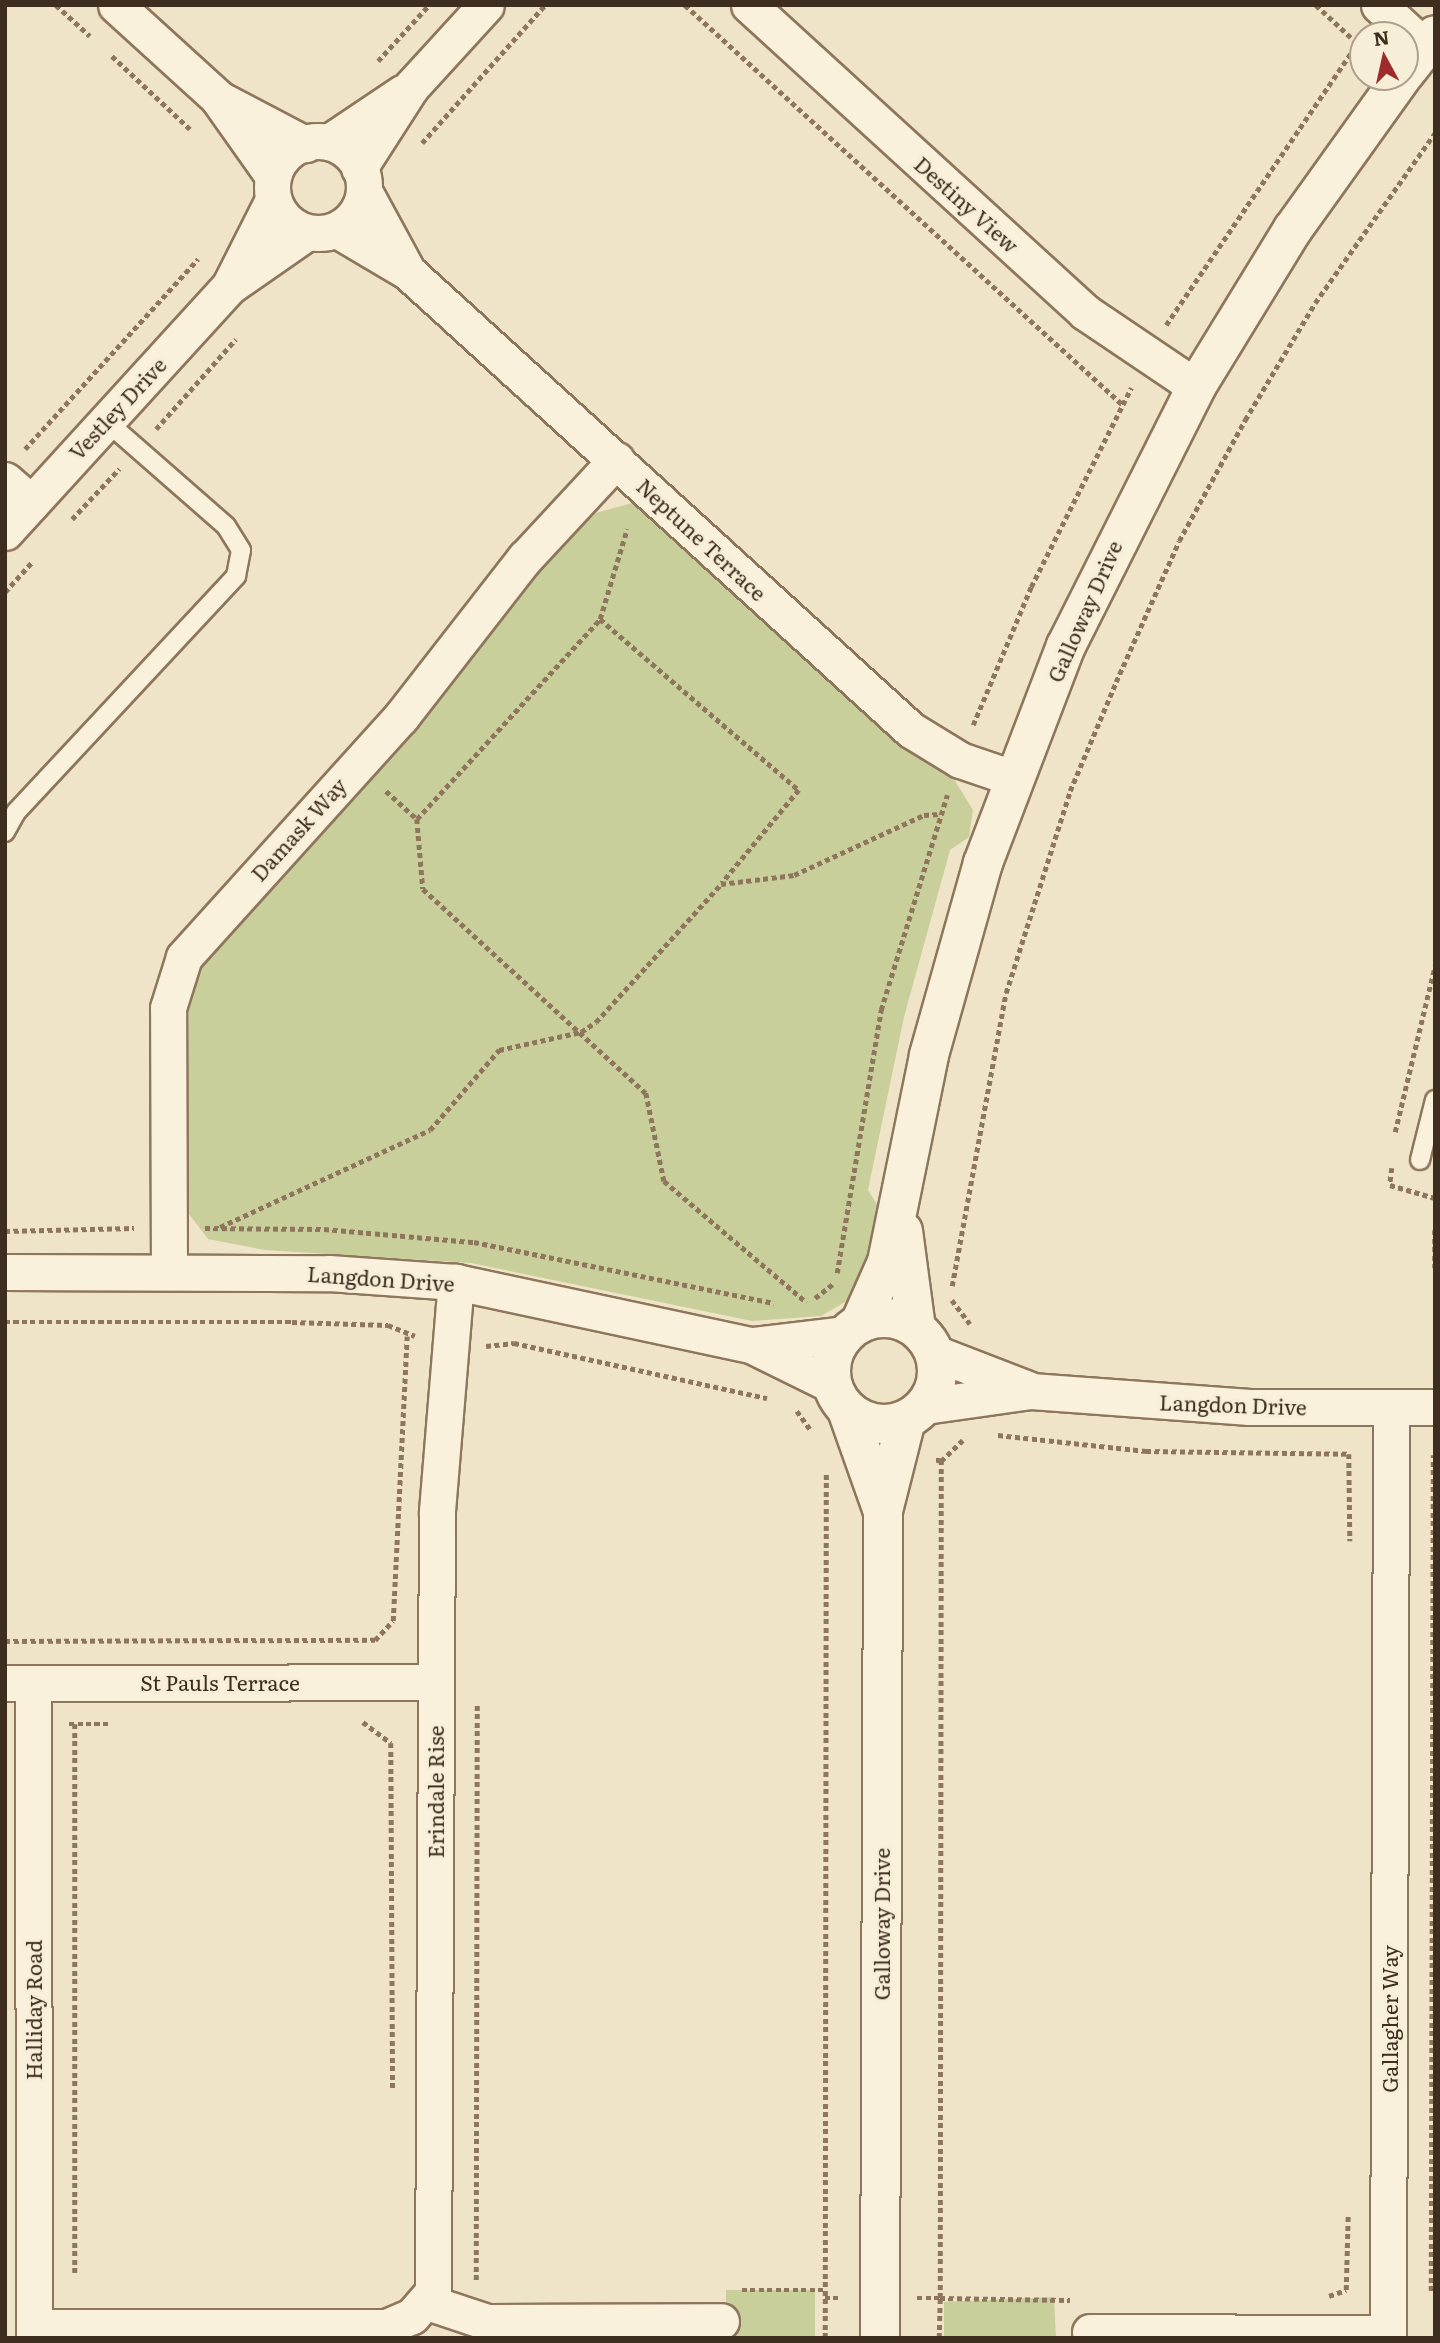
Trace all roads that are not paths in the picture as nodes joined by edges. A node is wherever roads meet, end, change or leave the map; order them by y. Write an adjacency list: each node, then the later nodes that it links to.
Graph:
1 (116, 5): 8 (street)
2 (486, 5): 6 (street)
3 (749, 5): 15 (street, Destiny View)
4 (1379, 5): 5 (street)
5 (1390, 21)
6 (411, 87): 9 (street); 10 (street)
7 (1393, 91): 15 (street, Galloway Drive)
8 (217, 97): 9 (street); 11 (street)
9 (317, 143): 10 (street); 11 (street)
10 (361, 180): 12 (street); 13 (street, Neptune Terrace)
11 (273, 188): 12 (street); 14 (street, Vestley Drive)
12 (322, 231): 13 (street, Neptune Terrace); 14 (street, Vestley Drive)
13 (408, 272): 17 (street, Neptune Terrace)
14 (230, 286): 16 (street, Vestley Drive)
15 (1196, 387): 21 (street, Galloway Drive)
16 (105, 420): 19 (street, Vestley Drive); 22 (lane)
17 (616, 460): 21 (street, Neptune Terrace); 26 (street, Damask Way)
18 (13, 467): 19 (street)
19 (31, 503): 20 (street, Vestley Drive)
20 (5, 532)
21 (1013, 778): 25 (street, Galloway Drive)
22 (5, 832)
23 (1435, 1100): 24 (lane)
24 (1420, 1160)
25 (902, 1204): 29 (street, Galloway Drive); 30 (street, Galloway Drive)
26 (169, 1271): 27 (street, Langdon Drive); 28 (street, Langdon Drive)
27 (5, 1272)
28 (456, 1282): 31 (street, Langdon Drive); 37 (street, Erindale Rise)
29 (853, 1328): 30 (street); 31 (street)
30 (926, 1341): 32 (street, Langdon Drive); 35 (street)
31 (821, 1377): 35 (street); 36 (street, Galloway Drive)
32 (1031, 1391): 33 (street, Langdon Drive); 35 (street, Langdon Drive)
33 (1391, 1407): 34 (street, Langdon Drive); 42 (street, Gallagher Way)
34 (1435, 1407)
35 (915, 1413): 36 (street, Galloway Drive)
36 (883, 1511): 43 (street, Galloway Drive)
37 (435, 1682): 38 (street, St Pauls Terrace); 39 (street, Erindale Rise)
38 (19, 1683): 41 (street, Halliday Road)
39 (427, 2302): 40 (street); 41 (street)
40 (721, 2321)
41 (34, 2332)
42 (1090, 2332)
43 (880, 2338)

